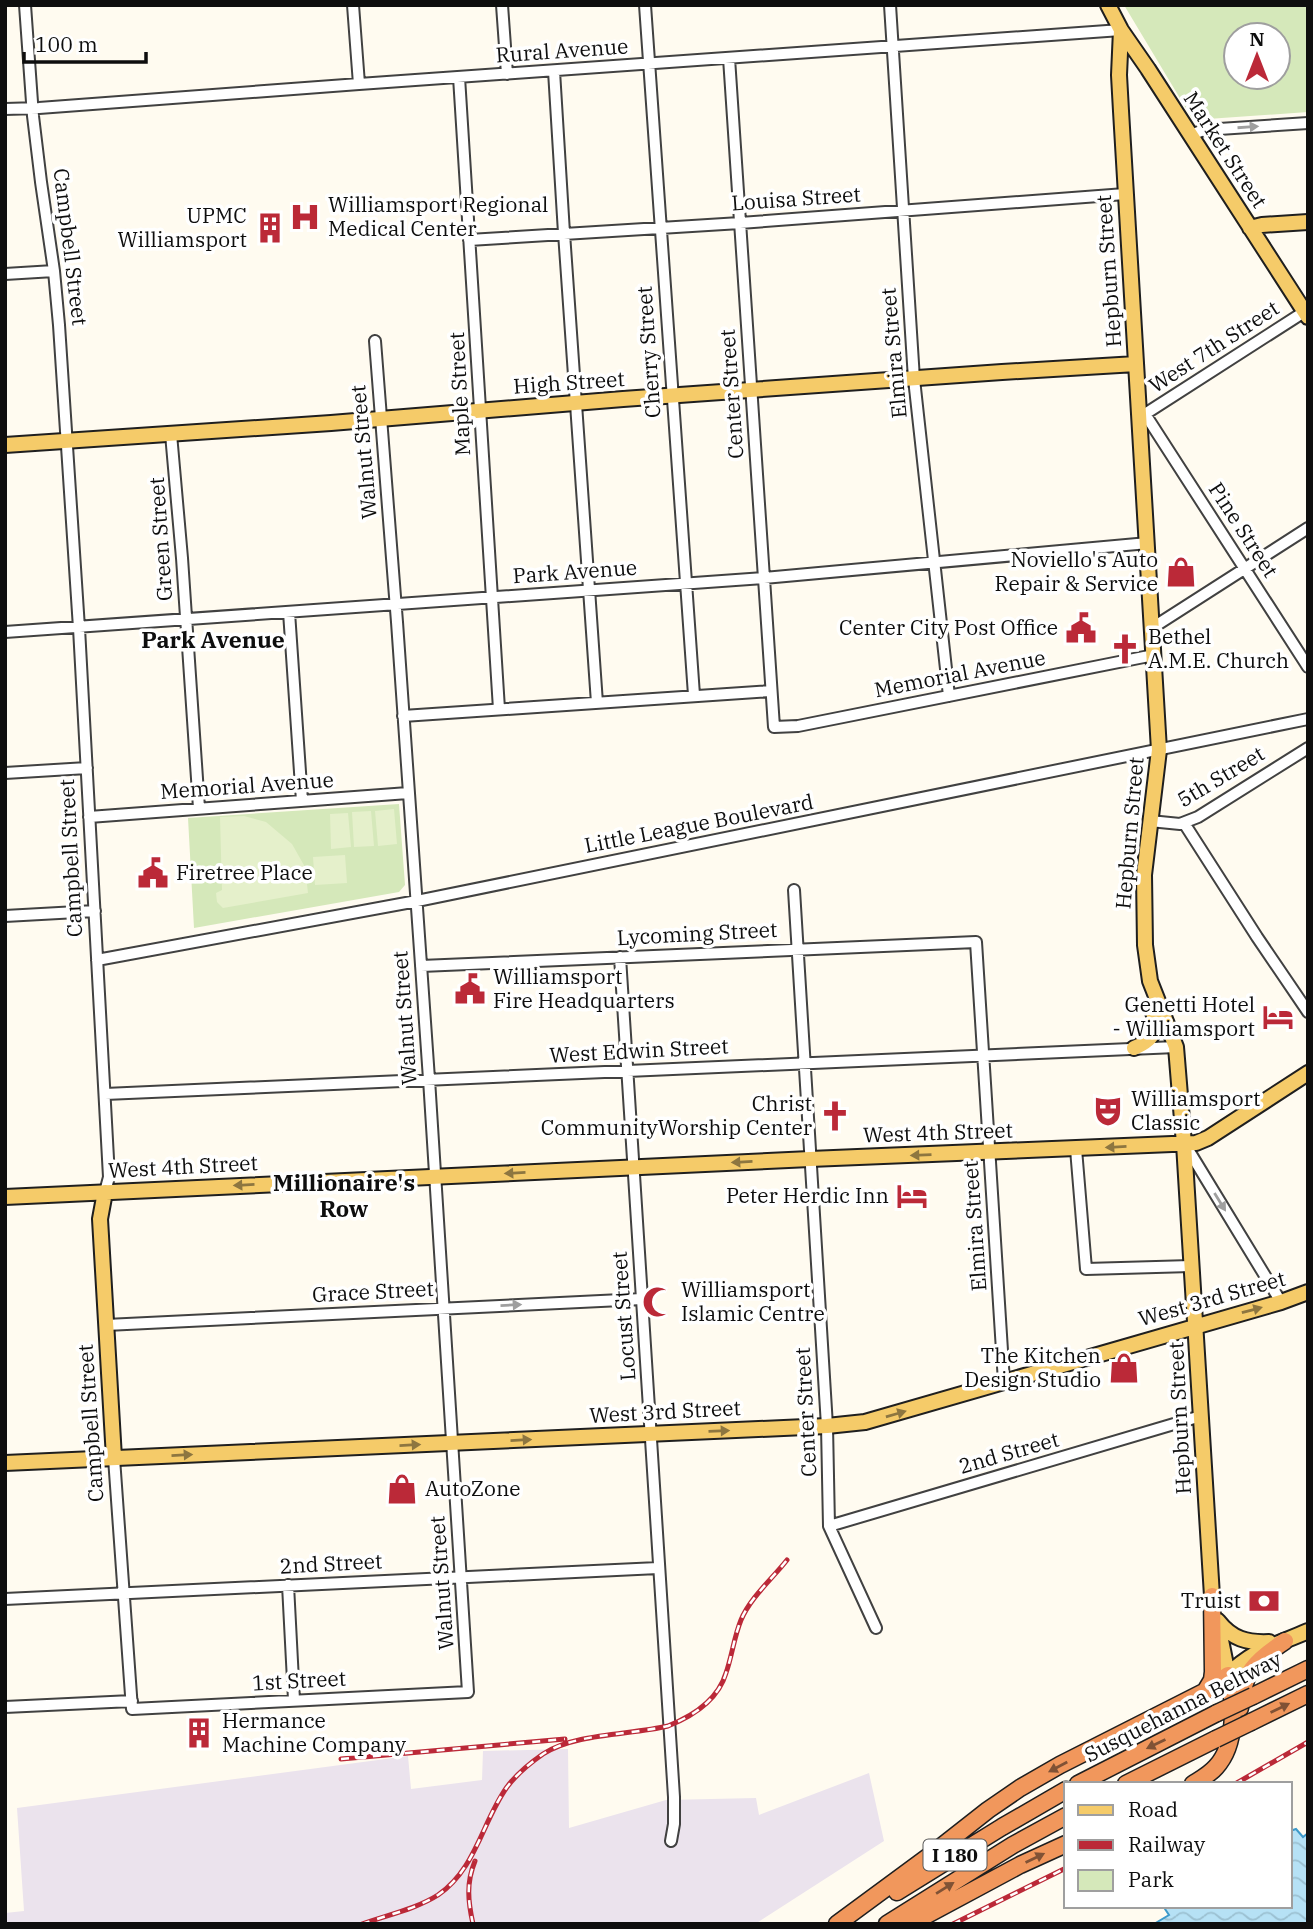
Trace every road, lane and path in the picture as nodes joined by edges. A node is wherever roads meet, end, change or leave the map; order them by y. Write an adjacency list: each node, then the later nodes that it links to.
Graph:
1 (25, 5): 16 (street, Campbell Street)
2 (353, 5): 14 (street)
3 (502, 5): 12 (street)
4 (645, 5): 10 (street, Cherry Street)
5 (890, 5): 8 (street, Elmira Street)
6 (1109, 6): 7 (main road, Market Street)
7 (1121, 30): 8 (street, Rural Avenue); 18 (main road, Market Street); 19 (main road, Hepburn Street)
8 (893, 47): 9 (street, Rural Avenue); 20 (street, Elmira Street)
9 (729, 58): 10 (street, Rural Avenue); 22 (street, Center Street)
10 (649, 64): 11 (street, Rural Avenue); 23 (street, Cherry Street)
11 (554, 71): 12 (street, Rural Avenue); 25 (street)
12 (507, 74): 13 (street, Rural Avenue)
13 (459, 77): 14 (street, Rural Avenue); 26 (street, Maple Street)
14 (359, 84): 16 (street, Rural Avenue)
15 (5, 109): 16 (street, Rural Avenue)
16 (33, 109): 27 (street, Campbell Street)
17 (1308, 123): 18 (street, one-way to 17)
18 (1190, 135): 24 (main road, Market Street)
19 (1125, 194): 20 (street, Louisa Street); 31 (main road, Hepburn Street)
20 (903, 210): 22 (street, Louisa Street); 32 (street, Elmira Street)
21 (1308, 222): 24 (main road)
22 (740, 223): 23 (street, Louisa Street); 33 (street, Center Street)
23 (660, 227): 25 (street, Louisa Street); 34 (street, Cherry Street)
24 (1250, 228): 29 (main road, Market Street)
25 (564, 233): 26 (street, Louisa Street); 35 (street)
26 (469, 240): 36 (street, Maple Street)
27 (54, 271): 28 (street); 40 (street, Campbell Street)
28 (5, 274)
29 (1306, 314): 37 (street, West 7th Street)
30 (375, 341): 38 (street, Walnut Street)
31 (1136, 364): 32 (main road, High Street); 37 (main road, Hepburn Street)
32 (914, 379): 33 (main road, High Street); 44 (street, Elmira Street)
33 (751, 391): 34 (main road, High Street); 46 (street, Center Street)
34 (672, 397): 35 (main road, High Street); 47 (street, Cherry Street)
35 (576, 403): 36 (main road, High Street); 48 (street)
36 (481, 410): 38 (main road, High Street); 49 (street, Maple Street)
37 (1143, 414): 43 (main road, Hepburn Street); 45 (street, Pine Street)
38 (382, 419): 39 (main road, High Street); 50 (street, Walnut Street)
39 (171, 434): 40 (main road, High Street); 52 (street, Green Street)
40 (67, 442): 41 (main road, High Street); 53 (street, Campbell Street)
41 (5, 445)
42 (1308, 528): 45 (street)
43 (1148, 543): 44 (street, Park Avenue); 54 (main road, Hepburn Street)
44 (934, 563): 46 (street, Park Avenue); 60 (street, Elmira Street)
45 (1245, 569): 54 (street); 57 (street, Pine Street)
46 (764, 578): 47 (street, Park Avenue); 58 (street, Center Street)
47 (685, 584): 48 (street, Park Avenue); 59 (street, Cherry Street)
48 (589, 591): 49 (street, Park Avenue); 61 (street)
49 (492, 597): 50 (street, Park Avenue); 62 (street, Maple Street)
50 (396, 604): 51 (street, Park Avenue); 63 (street, Walnut Street)
51 (289, 612): 52 (street, Park Avenue); 71 (street)
52 (186, 620): 53 (street, Park Avenue); 72 (street, Green Street)
53 (79, 628): 55 (street, Park Avenue); 68 (street, Campbell Street)
54 (1152, 628): 56 (main road, Hepburn Street)
55 (5, 632)
56 (1154, 655): 60 (street, Memorial Avenue); 67 (main road, Hepburn Street)
57 (1308, 667)
58 (771, 691): 59 (street); 65 (street, Center Street)
59 (694, 695): 61 (street)
60 (949, 696): 65 (street, Memorial Avenue)
61 (597, 703): 62 (street)
62 (499, 709): 63 (street)
63 (403, 716): 70 (street, Walnut Street)
64 (1308, 719): 67 (street, Little League Boulevard)
65 (774, 727)
66 (1308, 748): 75 (street, 5th Street)
67 (1159, 750): 74 (main road, Hepburn Street); 77 (street, Little League Boulevard)
68 (87, 768): 69 (street); 73 (street, Campbell Street)
69 (5, 773)
70 (408, 793): 71 (street, Memorial Avenue); 77 (street, Walnut Street)
71 (302, 801): 72 (street, Memorial Avenue)
72 (199, 808): 73 (street, Memorial Avenue)
73 (89, 817): 78 (street, Campbell Street)
74 (1150, 821): 75 (street, 5th Street); 85 (main road, Hepburn Street)
75 (1184, 823): 86 (street)
76 (794, 890): 81 (street, Center Street)
77 (416, 901): 83 (street, Little League Boulevard); 84 (street, Walnut Street)
78 (94, 911): 79 (street); 83 (street, Campbell Street)
79 (5, 916)
80 (976, 942): 81 (street, Lycoming Street); 89 (street, Elmira Street)
81 (798, 949): 82 (street, Lycoming Street); 90 (street, Center Street)
82 (620, 957): 84 (street, Lycoming Street); 91 (street, Locust Street)
83 (97, 960): 94 (street, Campbell Street)
84 (421, 966): 93 (street, Walnut Street)
85 (1150, 981): 87 (main road, Hepburn Street); 88 (main road)
86 (1308, 1012)
87 (1176, 1047): 88 (street, West Edwin Street); 95 (main road, Hepburn Street)
88 (1134, 1048): 89 (street, West Edwin Street)
89 (983, 1055): 90 (street, West Edwin Street); 97 (street, Elmira Street)
90 (804, 1063): 91 (street, West Edwin Street); 98 (street, Center Street)
91 (627, 1070): 93 (street, West Edwin Street); 99 (street, Locust Street)
92 (1308, 1073): 95 (main road, West 4th Street)
93 (429, 1079): 94 (street, West Edwin Street); 100 (street, Walnut Street)
94 (105, 1094): 101 (street, Campbell Street)
95 (1184, 1144): 96 (main road, West 4th Street, one-way to 96); 103 (main road, Hepburn Street); 106 (street, one-way to 106)
96 (1076, 1149): 97 (main road, West 4th Street); 103 (street)
97 (989, 1152): 98 (main road, West 4th Street, one-way to 98); 110 (street, Elmira Street)
98 (810, 1159): 99 (main road, West 4th Street, one-way to 99); 112 (street, Center Street)
99 (634, 1168): 100 (main road, West 4th Street, one-way to 100); 105 (street, Locust Street)
100 (435, 1177): 101 (main road, West 4th Street, one-way to 101); 107 (street, Walnut Street)
101 (105, 1192): 102 (main road, West 4th Street); 108 (main road, Campbell Street)
102 (5, 1197)
103 (1191, 1266): 109 (main road, Hepburn Street)
104 (1308, 1292): 106 (main road, West 3rd Street)
105 (642, 1299): 107 (street, Grace Street, one-way to 105); 113 (street, Locust Street)
106 (1281, 1302): 109 (main road, West 3rd Street, one-way to 106)
107 (443, 1308): 108 (street, Grace Street); 114 (street, Walnut Street)
108 (106, 1325): 115 (main road, Campbell Street)
109 (1195, 1326): 110 (main road, West 3rd Street); 111 (main road, Hepburn Street)
110 (1004, 1382): 112 (main road, West 3rd Street, one-way to 110)
111 (1201, 1416): 117 (street, 2nd Street); 122 (main road, Hepburn Street)
112 (827, 1426): 113 (main road, West 3rd Street, one-way to 112); 117 (street, Center Street)
113 (651, 1434): 114 (main road, West 3rd Street, one-way to 113); 118 (street, Locust Street)
114 (453, 1443): 115 (main road, West 3rd Street, one-way to 114); 119 (street, Walnut Street)
115 (114, 1458): 116 (main road, West 3rd Street); 121 (street, Campbell Street)
116 (5, 1463)
117 (829, 1526): 125 (street, Center Street)
118 (658, 1568): 119 (street, 2nd Street); 142 (street, Locust Street)
119 (460, 1577): 120 (street, 2nd Street); 131 (street, Walnut Street)
120 (288, 1585): 121 (street, 2nd Street); 133 (street)
121 (123, 1593): 123 (street, 2nd Street); 134 (street, Campbell Street)
122 (1212, 1596): 124 (main road, Hepburn Street); 130 (highway)
123 (5, 1599)
124 (1218, 1621): 127 (main road); 129 (main road, Hepburn Street)
125 (876, 1628)
126 (1308, 1631): 127 (main road)
127 (1285, 1642): 129 (main road); 139 (highway)
128 (1308, 1669): 136 (highway, Susquehanna Beltway, one-way to 136, bridge)
129 (1228, 1675): 130 (highway); 138 (highway)
130 (1206, 1690): 144 (highway, one-way to 144)
131 (468, 1692): 133 (street, 1st Street)
132 (1308, 1694): 137 (highway, Susquehanna Beltway, one-way to 132, bridge)
133 (294, 1700): 134 (street, 1st Street)
134 (132, 1705): 135 (street, 1st Street)
135 (5, 1707)
136 (1082, 1782)
137 (1130, 1782)
138 (1196, 1782)
139 (1209, 1782)
140 (1064, 1791): 145 (highway, I 180)
141 (1064, 1816): 146 (highway, I 180, one-way to 141)
142 (671, 1841)
143 (1064, 1845): 147 (highway, one-way to 143)
144 (837, 1924)
145 (846, 1924)
146 (887, 1924)
147 (910, 1924)

